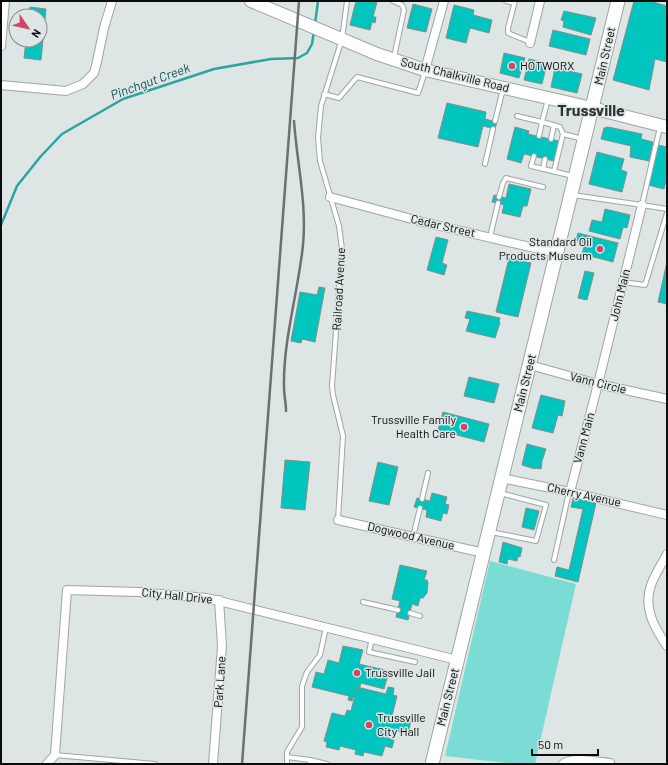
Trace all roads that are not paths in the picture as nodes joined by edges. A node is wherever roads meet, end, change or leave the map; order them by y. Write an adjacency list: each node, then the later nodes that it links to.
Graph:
1 (5, 1): 13 (street)
2 (112, 1): 16 (street)
3 (251, 1): 11 (main road, South Chalkville Road)
4 (347, 1): 11 (lane, Railroad Avenue)
5 (394, 1): 14 (lane)
6 (444, 1): 15 (street)
7 (506, 1): 10 (lane)
8 (540, 1): 12 (street)
9 (618, 1): 20 (main road, Main Street)
10 (515, 2): 12 (lane)
11 (342, 39): 14 (main road, South Chalkville Road); 18 (lane, Railroad Avenue)
12 (530, 42)
13 (1, 46)
14 (393, 60): 15 (main road, South Chalkville Road)
15 (425, 70): 17 (main road, South Chalkville Road); 18 (lane)
16 (1, 85)
17 (503, 88): 19 (main road, South Chalkville Road); 22 (lane)
18 (324, 94): 39 (lane, Railroad Avenue)
19 (548, 98): 20 (main road, South Chalkville Road); 23 (lane)
20 (592, 108): 25 (main road, South Chalkville Road); 30 (main road, Main Street)
21 (517, 116): 23 (lane)
22 (495, 121)
23 (542, 122): 24 (lane); 28 (lane)
24 (554, 126): 27 (lane); 29 (lane)
25 (664, 127): 42 (lane)
26 (493, 129): 33 (lane)
27 (563, 134): 30 (lane); 35 (lane)
28 (539, 136)
29 (551, 139)
30 (584, 139): 36 (main road, Main Street)
31 (534, 156): 34 (lane)
32 (545, 159): 34 (lane)
33 (485, 164)
34 (543, 169): 35 (lane)
35 (554, 171): 36 (lane)
36 (575, 177): 38 (main road, Main Street)
37 (543, 187): 40 (lane)
38 (571, 195): 42 (lane); 46 (main road, Main Street)
39 (330, 197): 45 (street, Cedar Street); 58 (lane, Railroad Avenue)
40 (499, 197)
41 (498, 203): 45 (lane)
42 (642, 205): 43 (lane); 47 (street, John Main)
43 (667, 209)
44 (667, 213): 47 (lane)
45 (490, 237): 46 (street, Cedar Street)
46 (556, 253): 48 (main road, Main Street)
47 (623, 282): 49 (street, John Main)
48 (530, 365): 49 (street, Vann Circle); 52 (main road, Main Street)
49 (598, 384): 50 (street, Vann Circle); 54 (street, Vann Main)
50 (667, 397)
51 (428, 473): 55 (lane)
52 (501, 478): 53 (main road, Main Street); 54 (street, Cherry Avenue)
53 (498, 492): 59 (main road, Main Street); 59 (lane)
54 (570, 492): 57 (street, Cherry Avenue); 63 (lane)
55 (422, 499)
56 (420, 508): 60 (lane)
57 (667, 515)
58 (338, 520): 60 (street, Dogwood Avenue)
59 (489, 531): 61 (main road, Main Street)
60 (413, 537): 61 (street, Dogwood Avenue)
61 (484, 553): 72 (main road, Main Street)
62 (667, 554): 71 (street)
63 (554, 560)
64 (219, 600): 69 (street, City Hall Drive); 74 (street, City Hall Drive); 80 (street, Park Lane)
65 (363, 602): 66 (lane)
66 (398, 610)
67 (410, 613): 68 (lane)
68 (420, 616)
69 (326, 627): 70 (street, City Hall Drive); 75 (lane)
70 (372, 638): 72 (street, City Hall Drive); 73 (lane)
71 (667, 646)
72 (457, 660): 83 (main road, Main Street)
73 (415, 662)
74 (55, 755): 78 (street); 79 (lane)
75 (287, 757): 76 (lane); 81 (lane)
76 (310, 762): 82 (lane)
77 (610, 763): 84 (street)
78 (47, 764)
79 (155, 764)
80 (213, 764)
81 (287, 764)
82 (327, 764)
83 (432, 764)
84 (563, 764)

